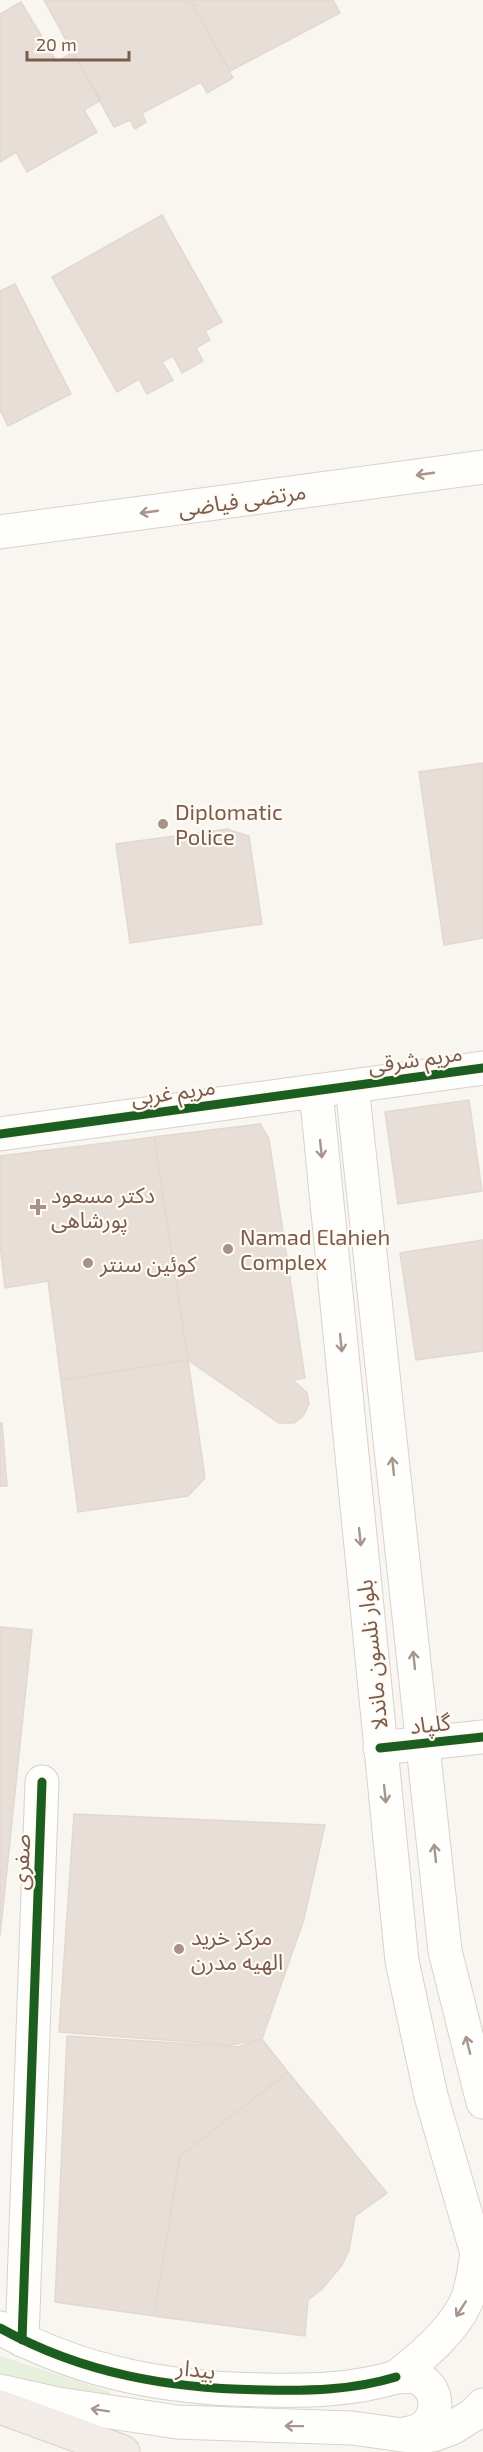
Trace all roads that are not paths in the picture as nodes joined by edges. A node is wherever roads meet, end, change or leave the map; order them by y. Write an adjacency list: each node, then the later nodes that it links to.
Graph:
1 (483, 466): 2 (main road, مرتضی فیاضی, one-way to 2)
2 (0, 532)
3 (483, 1068): 4 (main road, مریم شرقی)
4 (352, 1086): 5 (main road, مریم غربی); 8 (main road, بلوار نلسون ماندلا, one-way to 4)
5 (316, 1091): 6 (main road, مریم غربی); 9 (main road, بلوار نلسون ماندلا, one-way to 9)
6 (0, 1134)
7 (483, 1737): 8 (main road, گلپاد)
8 (423, 1743): 9 (main road, گلپاد); 11 (main road, بلوار نلسون ماندلا, one-way to 8)
9 (380, 1748): 12 (main road, بلوار نلسون ماندلا, one-way to 12)
10 (42, 1782): 13 (main road, صفری)
11 (483, 2102)
12 (480, 2268): 14 (main road, one-way to 14)
13 (7, 2336): 14 (main road, بیدار)
14 (396, 2377): 18 (main road)
15 (0, 2391): 18 (main road, one-way to 15)
16 (483, 2405): 18 (main road)
17 (0, 2407): 19 (highway)
18 (400, 2435)
19 (123, 2452)

